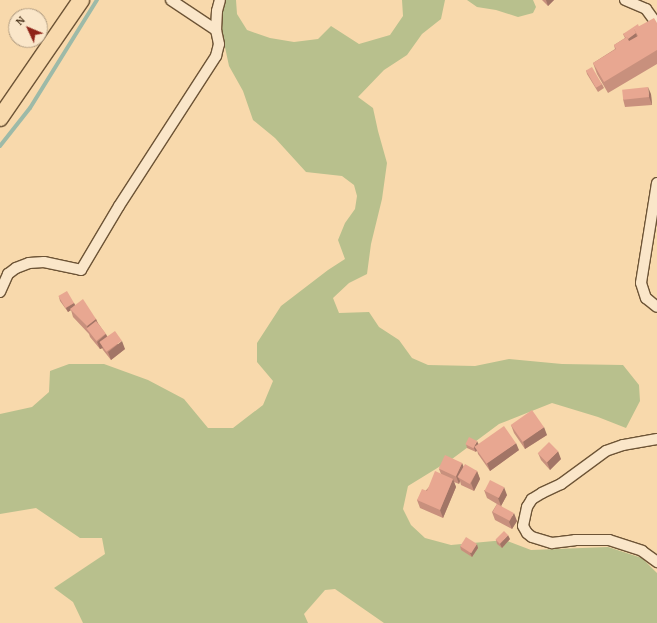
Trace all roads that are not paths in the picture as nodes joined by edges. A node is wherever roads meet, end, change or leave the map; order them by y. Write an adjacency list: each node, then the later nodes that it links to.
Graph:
1 (81, 0): 7 (highway)
2 (171, 0): 6 (street)
3 (220, 0): 6 (street)
4 (625, 0): 5 (street)
5 (657, 24)
6 (216, 30): 9 (street)
7 (0, 118)
8 (657, 183): 10 (street)
9 (0, 292)
10 (657, 306)
11 (657, 439): 12 (street)
12 (657, 562)

